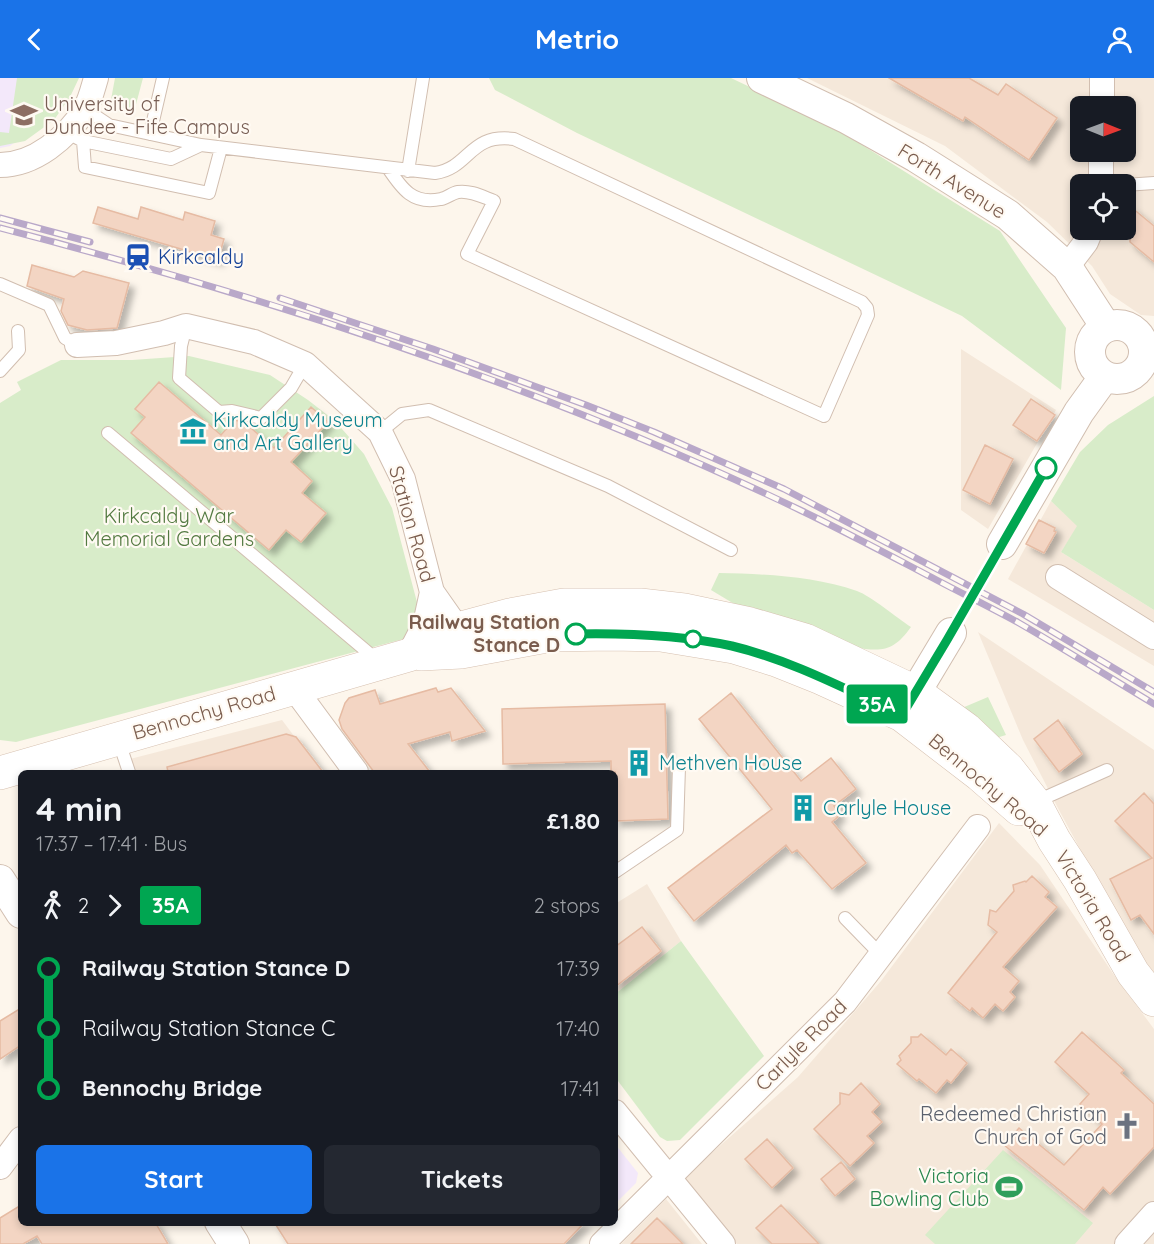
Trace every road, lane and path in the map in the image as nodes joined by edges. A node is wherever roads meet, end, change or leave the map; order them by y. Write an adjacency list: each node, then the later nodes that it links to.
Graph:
1 (96, 78): 7 (street)
2 (162, 78): 8 (lane)
3 (423, 78): 14 (lane)
4 (762, 78): 18 (street, Forth Avenue)
5 (1102, 78): 6 (street)
6 (1102, 96)
7 (85, 109): 8 (lane); 9 (street)
8 (150, 134): 10 (lane)
9 (74, 136): 10 (lane); 11 (lane); 12 (street)
10 (201, 145): 11 (lane)
11 (222, 148): 13 (lane)
12 (0, 165)
13 (388, 168): 14 (lane); 14 (lane)
14 (408, 171)
15 (1154, 183): 16 (lane)
16 (1136, 184)
17 (1087, 240): 18 (street)
18 (1067, 267): 21 (street, Forth Avenue)
19 (0, 284): 23 (lane, Station Road)
20 (186, 326): 23 (street, Station Road); 25 (street, Station Road); 25 (lane)
21 (1106, 327): 24 (street); 27 (street)
22 (18, 331): 26 (lane)
23 (77, 345)
24 (1149, 349): 27 (street)
25 (305, 364): 28 (street, Station Road)
26 (0, 370)
27 (1105, 376): 30 (street)
28 (380, 432): 31 (lane); 33 (street, Station Road)
29 (108, 433): 37 (lane)
30 (1002, 544)
31 (731, 550)
32 (1058, 577): 36 (street)
33 (432, 592): 34 (street, Station Road); 37 (street, Station Road)
34 (458, 628): 37 (main road, Bennochy Road); 39 (main road, Bennochy Road)
35 (951, 633): 39 (street)
36 (1154, 637)
37 (394, 659): 38 (main road, Bennochy Road); 39 (main road, Bennochy Road)
38 (294, 688): 40 (main road, Bennochy Road); 43 (street)
39 (908, 704): 46 (main road, Bennochy Road); 48 (main road, Bennochy Road)
40 (118, 738): 42 (lane); 45 (main road, Bennochy Road)
41 (679, 767): 49 (lane)
42 (128, 770)
43 (354, 770)
44 (1107, 770): 46 (lane)
45 (0, 772)
46 (1034, 802): 48 (main road, Bennochy Road)
47 (978, 827): 53 (street, Carlyle Road)
48 (1054, 840): 54 (main road, Victoria Road)
49 (618, 870)
50 (0, 880): 51 (street)
51 (18, 908)
52 (845, 918): 53 (lane)
53 (881, 955): 58 (street, Carlyle Road)
54 (1154, 1000)
55 (618, 1116): 58 (street)
56 (18, 1143): 57 (street)
57 (0, 1167)
58 (668, 1178): 62 (street, Carlyle Road); 63 (street)
59 (1154, 1214): 64 (street)
60 (223, 1226): 61 (street)
61 (234, 1244)
62 (602, 1244)
63 (723, 1244)
64 (1127, 1244)

